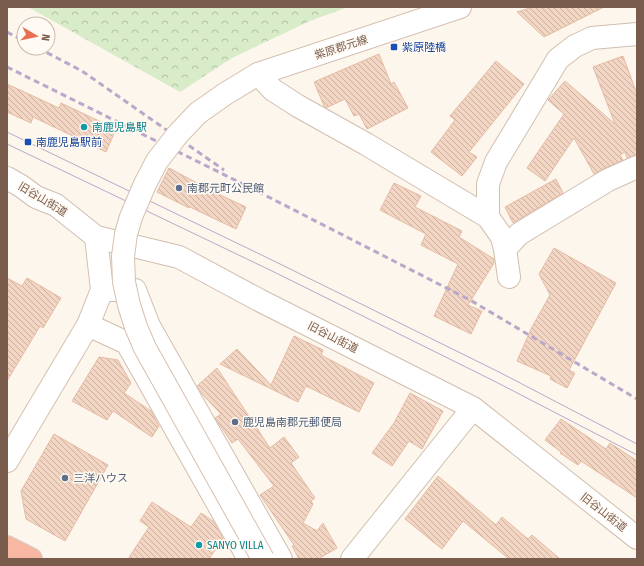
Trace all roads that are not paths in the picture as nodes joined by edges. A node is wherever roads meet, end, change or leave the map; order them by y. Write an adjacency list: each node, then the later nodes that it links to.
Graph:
1 (460, 7): 3 (street, 紫原郡元線)
2 (637, 34): 6 (street)
3 (258, 74): 6 (street); 20 (street, 紫原郡元線, bridge)
4 (637, 167): 8 (street)
5 (7, 178): 7 (street, 旧谷山街道)
6 (488, 217): 8 (street)
7 (96, 237): 10 (street); 12 (street, 旧谷山街道)
8 (505, 249): 9 (street)
9 (509, 277)
10 (102, 290): 11 (street); 14 (street)
11 (88, 326): 13 (street); 15 (street)
12 (473, 408): 16 (street, 旧谷山街道); 22 (street)
13 (9, 453)
14 (232, 472): 15 (street); 21 (street)
15 (207, 484): 19 (street)
16 (637, 538)
17 (7, 547): 18 (highway)
18 (31, 559)
19 (250, 559)
20 (263, 559)
21 (281, 559)
22 (352, 559)

